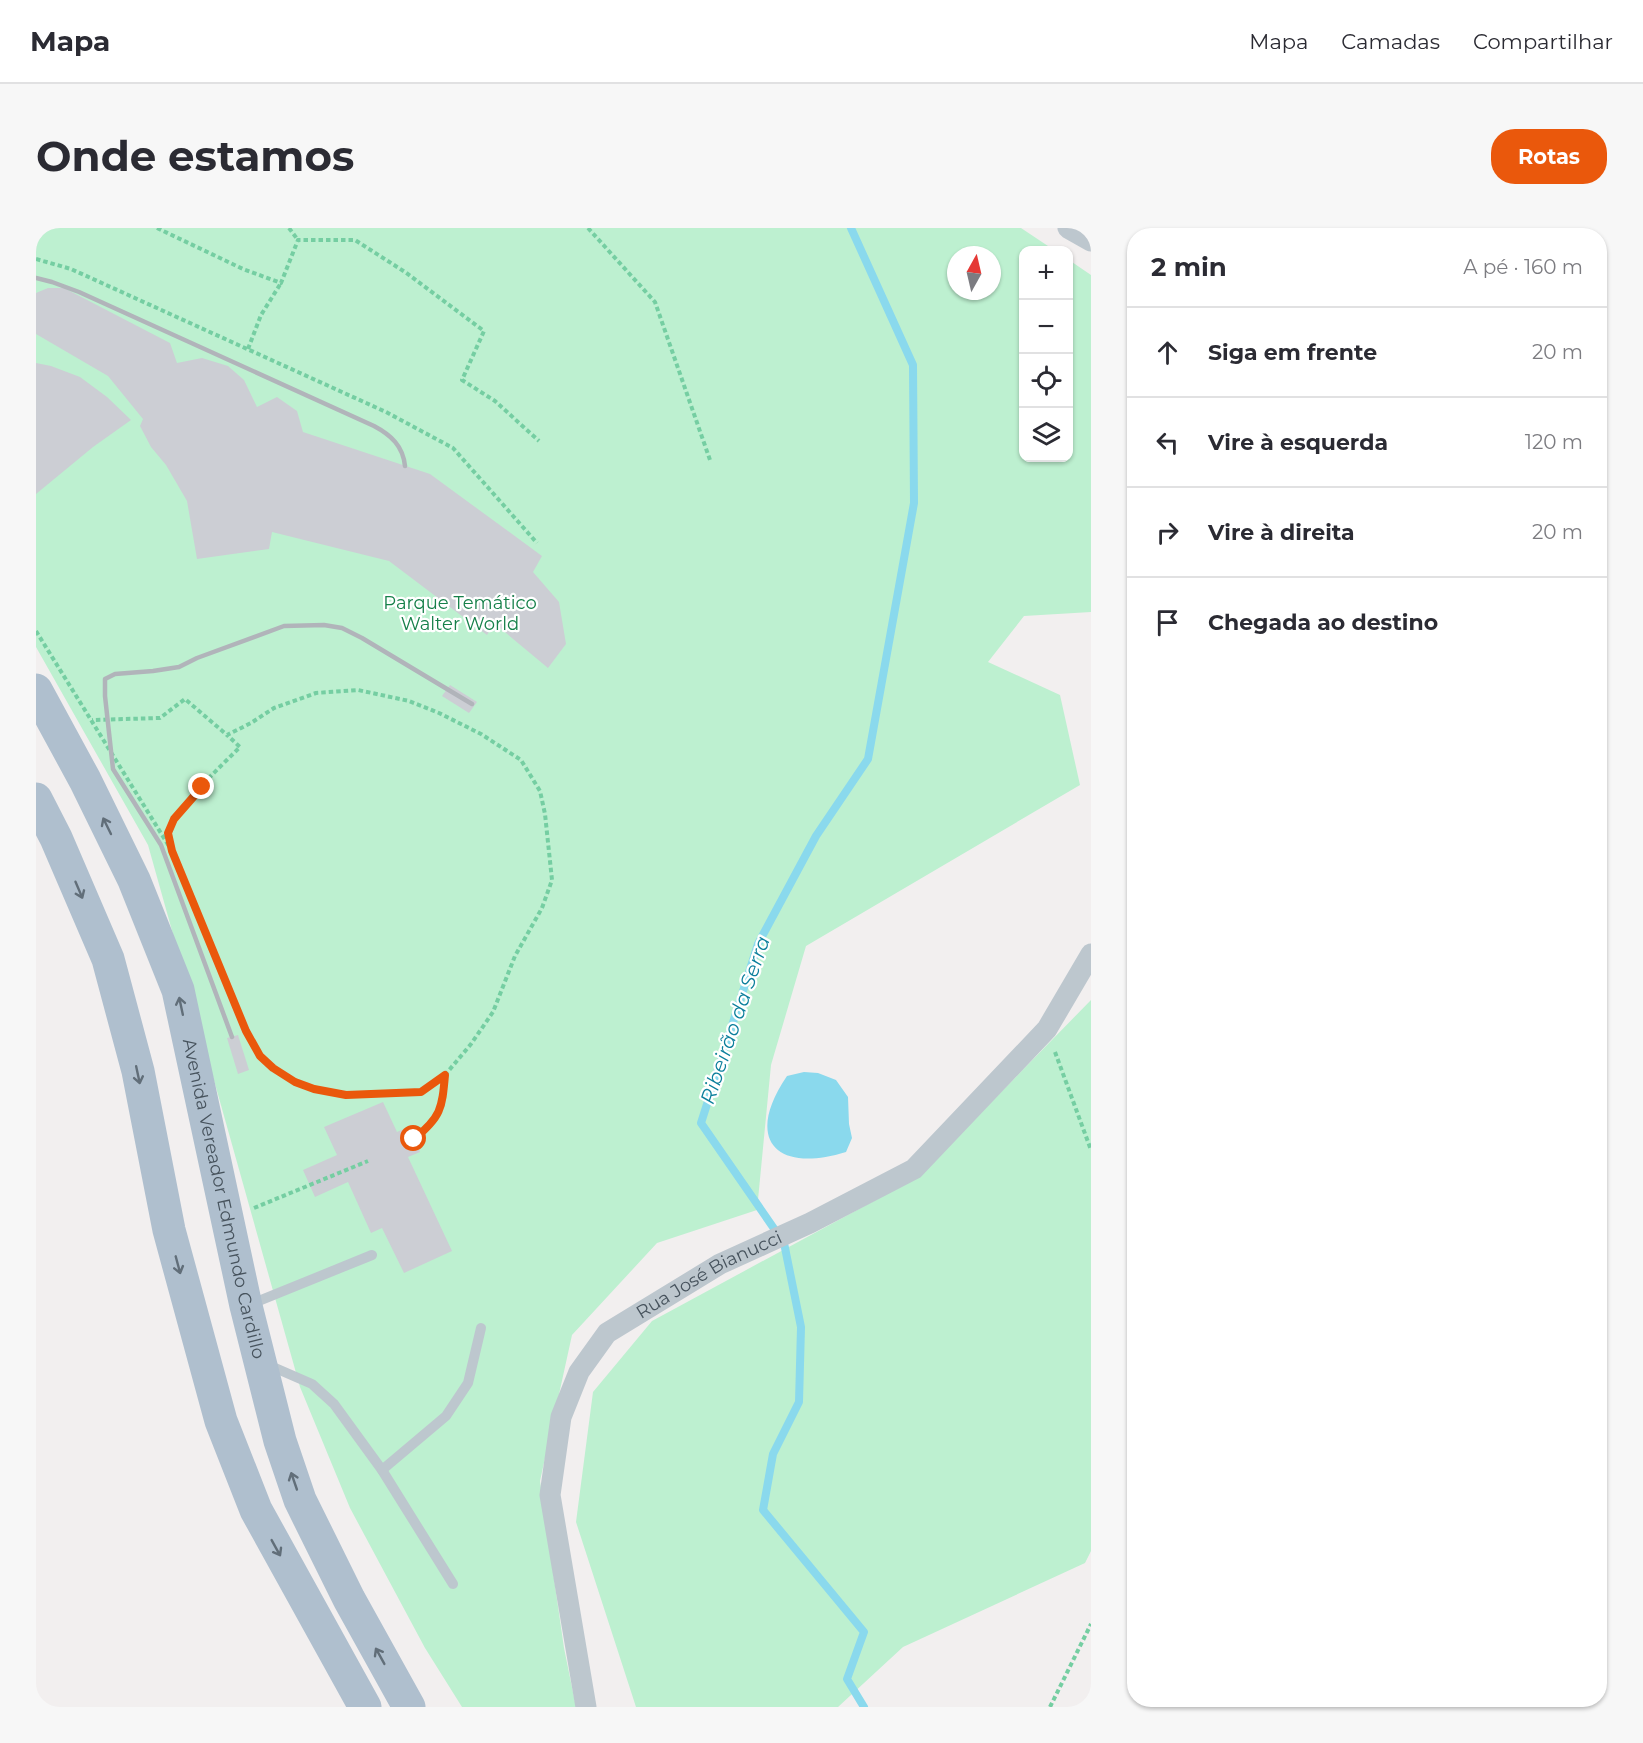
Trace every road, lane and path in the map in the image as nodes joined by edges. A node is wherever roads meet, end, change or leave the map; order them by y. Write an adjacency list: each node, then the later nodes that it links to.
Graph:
1 (158, 228): 8 (path)
2 (289, 228): 5 (path)
3 (588, 228): 11 (path)
4 (1068, 228): 6 (street)
5 (297, 240): 8 (path); 10 (path)
6 (1091, 241)
7 (36, 259): 9 (path)
8 (281, 283): 9 (path)
9 (248, 349): 12 (path)
10 (539, 441)
11 (710, 459)
12 (537, 543)
13 (36, 690): 23 (main road, Avenida Vereador Edmundo Cardillo, one-way to 13)
14 (227, 735): 16 (path); 16 (path); 19 (path)
15 (36, 799): 31 (main road, one-way to 31)
16 (172, 851): 19 (path)
17 (1091, 954): 18 (street, Rua José Bianucci)
18 (1047, 1029): 21 (path); 33 (street, Rua José Bianucci)
19 (445, 1075): 20 (path)
20 (414, 1139)
21 (1091, 1150)
22 (368, 1161): 23 (path)
23 (226, 1216): 25 (main road, Avenida Vereador Edmundo Cardillo)
24 (372, 1255): 25 (lane)
25 (246, 1306): 27 (main road, Avenida Vereador Edmundo Cardillo)
26 (481, 1328): 28 (lane)
27 (260, 1361): 28 (lane); 32 (main road, Avenida Vereador Edmundo Cardillo, one-way to 27)
28 (382, 1470): 29 (lane)
29 (453, 1584)
30 (1091, 1624): 34 (path)
31 (365, 1707)
32 (408, 1707)
33 (586, 1707)
34 (1050, 1707)

